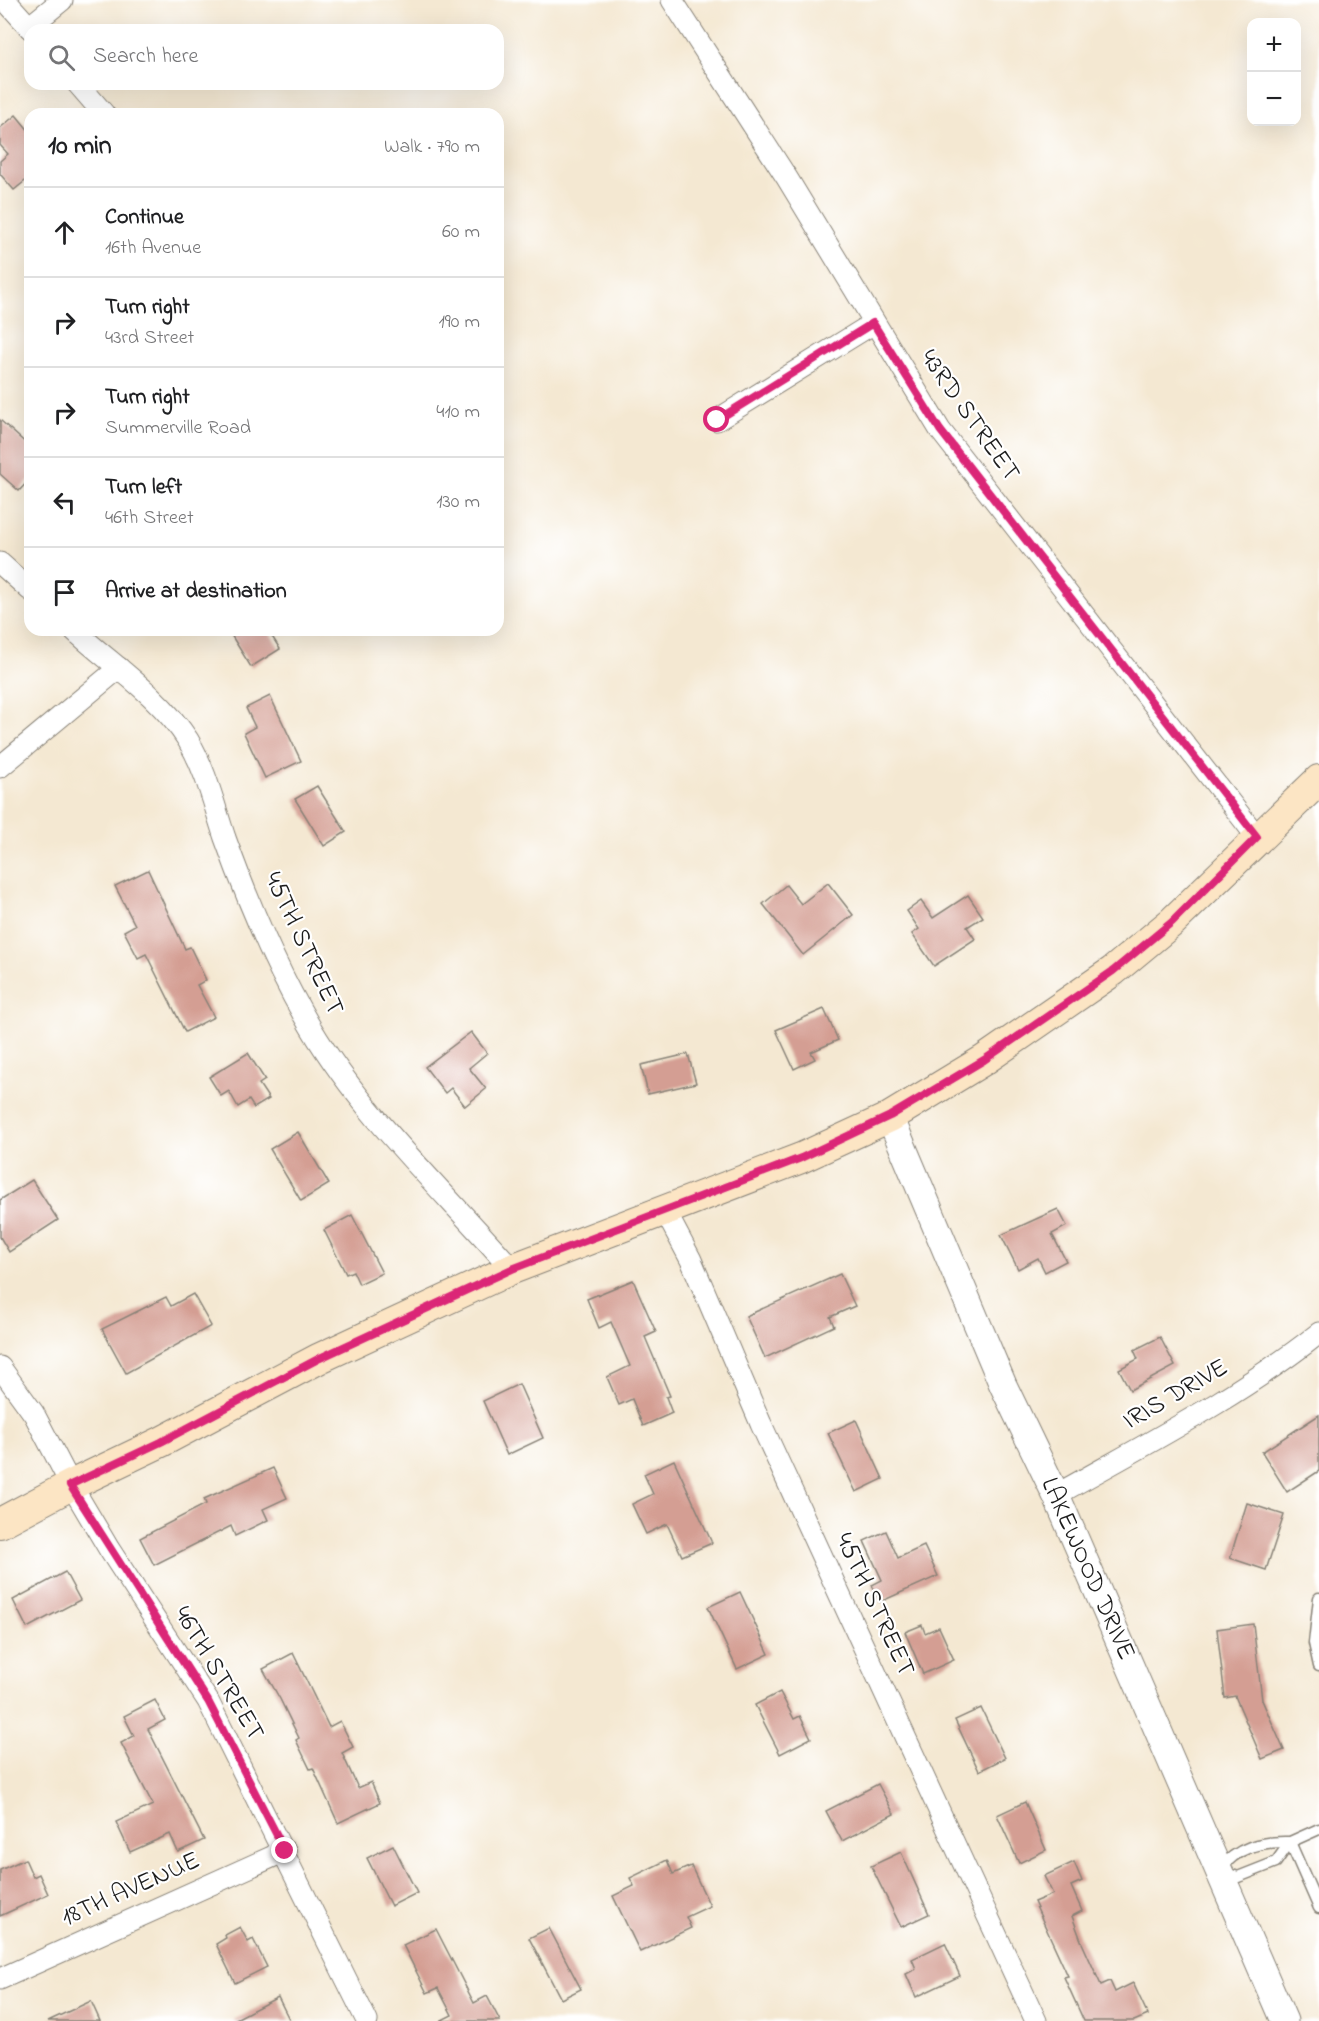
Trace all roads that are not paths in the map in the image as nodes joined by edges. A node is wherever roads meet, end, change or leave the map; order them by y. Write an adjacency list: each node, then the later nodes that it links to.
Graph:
1 (5, 0): 4 (street)
2 (62, 0): 5 (street)
3 (672, 0): 8 (street, 43RD STREET)
4 (26, 24)
5 (36, 24)
6 (83, 90): 7 (street)
7 (99, 108)
8 (873, 323): 9 (street); 16 (street, 43RD STREET)
9 (717, 420)
10 (0, 563): 11 (street)
11 (24, 585)
12 (87, 636): 13 (street, 45TH STREET)
13 (119, 668): 14 (street); 19 (street, 45TH STREET)
14 (0, 767)
15 (1319, 780): 16 (main road)
16 (1257, 837): 17 (main road)
17 (890, 1116): 18 (main road); 23 (street, LAKEWOOD DRIVE)
18 (665, 1211): 19 (main road); 34 (street, 45TH STREET)
19 (512, 1269): 22 (main road)
20 (1319, 1334): 23 (street, IRIS DRIVE)
21 (0, 1367): 22 (street, 46TH STREET)
22 (70, 1485): 24 (main road); 29 (street, 46TH STREET)
23 (1056, 1495): 30 (street, LAKEWOOD DRIVE)
24 (0, 1522)
25 (1319, 1598): 26 (lane)
26 (1319, 1666)
27 (1319, 1829): 28 (lane)
28 (1290, 1842): 30 (lane); 30 (lane); 31 (lane)
29 (285, 1851): 32 (street, 18TH AVENUE); 33 (street, 46TH STREET)
30 (1219, 1871): 35 (street, LAKEWOOD DRIVE)
31 (1319, 1908)
32 (0, 1979)
33 (367, 2021)
34 (1036, 2021)
35 (1284, 2021)

